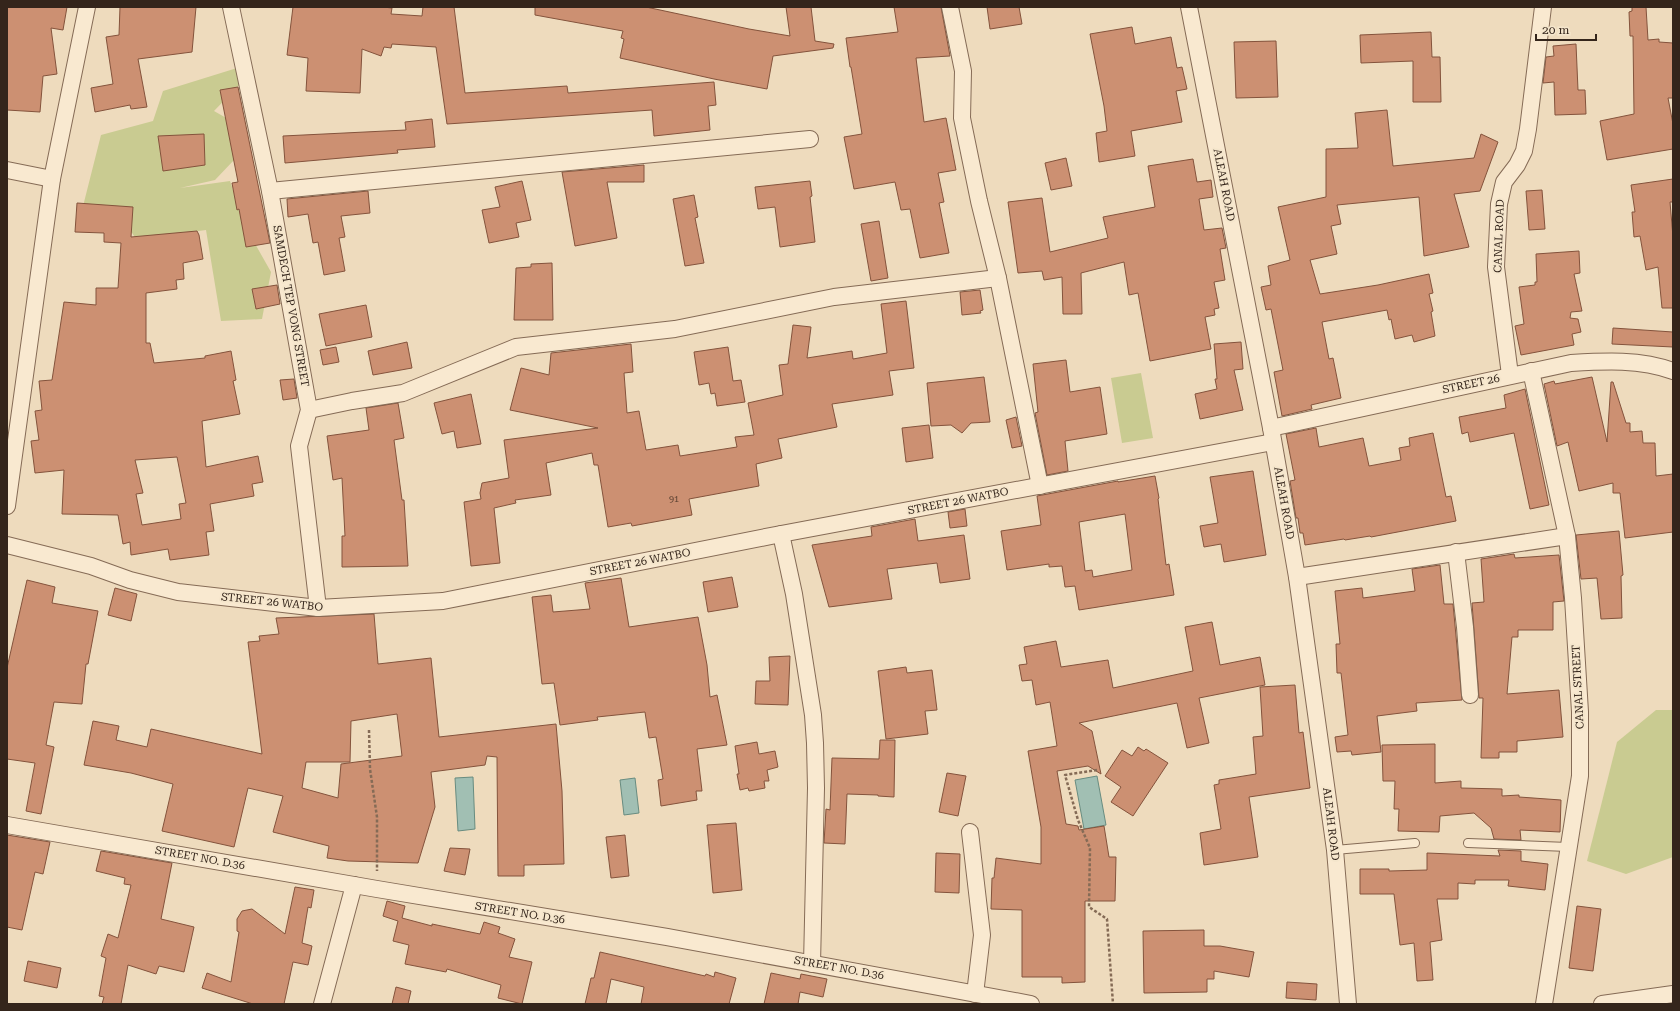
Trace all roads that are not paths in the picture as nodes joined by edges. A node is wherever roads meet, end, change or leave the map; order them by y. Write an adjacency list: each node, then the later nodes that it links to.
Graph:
1 (87, 7): 8 (street)
2 (231, 7): 9 (street, SAMDECH TEP VONG STREET)
3 (950, 7): 10 (street)
4 (1189, 7): 15 (street, ALEAH ROAD)
5 (1543, 7): 13 (street, CANAL ROAD)
6 (810, 139): 9 (street)
7 (7, 170): 8 (street)
8 (52, 179): 17 (street)
9 (270, 191): 14 (street, SAMDECH TEP VONG STREET)
10 (998, 278): 14 (street); 16 (street)
11 (1673, 371): 12 (street, STREET 26)
12 (1531, 372): 13 (street, STREET 26); 19 (street, CANAL STREET)
13 (1510, 375): 15 (street, STREET 26)
14 (309, 410): 23 (street, SAMDECH TEP VONG STREET)
15 (1272, 435): 16 (street, STREET 26 WATBO); 22 (street, ALEAH ROAD)
16 (1040, 486): 18 (street, STREET 26 WATBO)
17 (7, 506)
18 (781, 534): 23 (street, STREET 26 WATBO); 32 (street)
19 (1567, 536): 21 (street); 29 (street, CANAL STREET)
20 (7, 545): 23 (street, STREET 26 WATBO)
21 (1456, 552): 22 (street); 24 (street)
22 (1297, 577): 30 (street, ALEAH ROAD)
23 (318, 608)
24 (1470, 695)
25 (7, 825): 31 (street, STREET NO. D.36)
26 (970, 832): 33 (street)
27 (1468, 843): 29 (lane)
28 (1414, 844): 30 (lane)
29 (1568, 847): 38 (street, CANAL STREET)
30 (1335, 850): 37 (street, ALEAH ROAD)
31 (354, 885): 32 (street, STREET NO. D.36); 35 (street)
32 (812, 964): 33 (street, STREET NO. D.36)
33 (975, 994): 36 (street, STREET NO. D.36)
34 (1673, 994): 39 (street)
35 (322, 1004)
36 (1032, 1004)
37 (1348, 1004)
38 (1544, 1004)
39 (1602, 1004)

